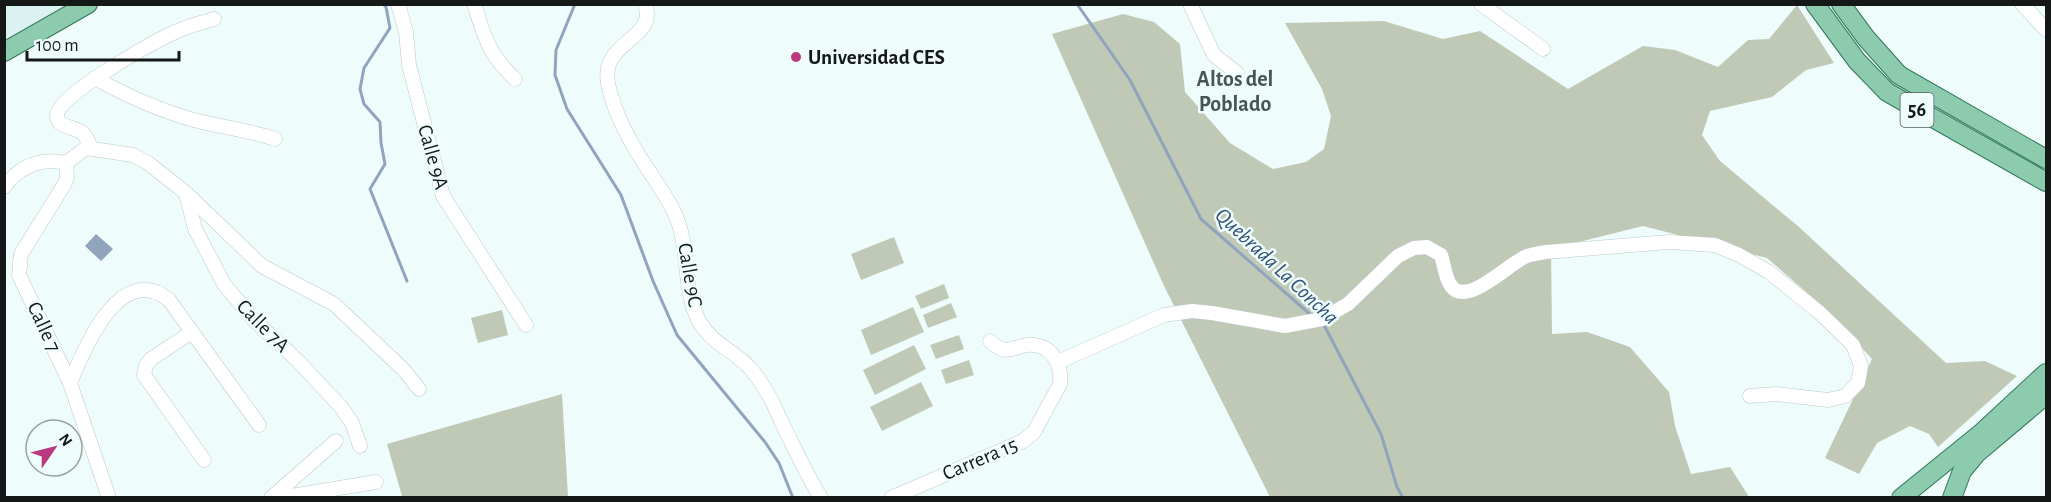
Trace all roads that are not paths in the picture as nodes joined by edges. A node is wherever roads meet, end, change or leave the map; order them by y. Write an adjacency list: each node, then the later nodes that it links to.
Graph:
1 (87, 4): 13 (main road)
2 (398, 4): 24 (street, Calle 9A)
3 (474, 4): 16 (street)
4 (1190, 4): 14 (street)
5 (1481, 4): 12 (street)
6 (1815, 4): 21 (main road, 56)
7 (1841, 4): 19 (main road, 56)
8 (2022, 4): 11 (street)
9 (646, 8): 41 (street, Calle 9C)
10 (214, 19): 15 (street)
11 (2046, 30)
12 (1543, 49)
13 (4, 52)
14 (1237, 73)
15 (95, 78): 17 (street); 18 (street)
16 (515, 79)
17 (275, 139)
18 (86, 148): 20 (street); 23 (street)
19 (2046, 159)
20 (66, 163): 22 (street); 29 (street, Calle 7)
21 (2046, 182)
22 (4, 187)
23 (186, 193): 30 (street); 35 (street, Calle 7A)
24 (526, 325)
25 (192, 333): 29 (street); 33 (street); 36 (street)
26 (990, 341): 27 (street)
27 (1058, 362): 32 (street); 42 (street, Carrera 15)
28 (2046, 373): 43 (main road)
29 (70, 383): 38 (street, Calle 7)
30 (419, 389)
31 (2046, 394): 44 (main road)
32 (1750, 396)
33 (259, 425)
34 (336, 441): 39 (street)
35 (360, 446)
36 (204, 460)
37 (376, 482): 40 (street)
38 (109, 498)
39 (272, 498)
40 (279, 498)
41 (821, 498)
42 (891, 498)
43 (1901, 498)
44 (1952, 498)

